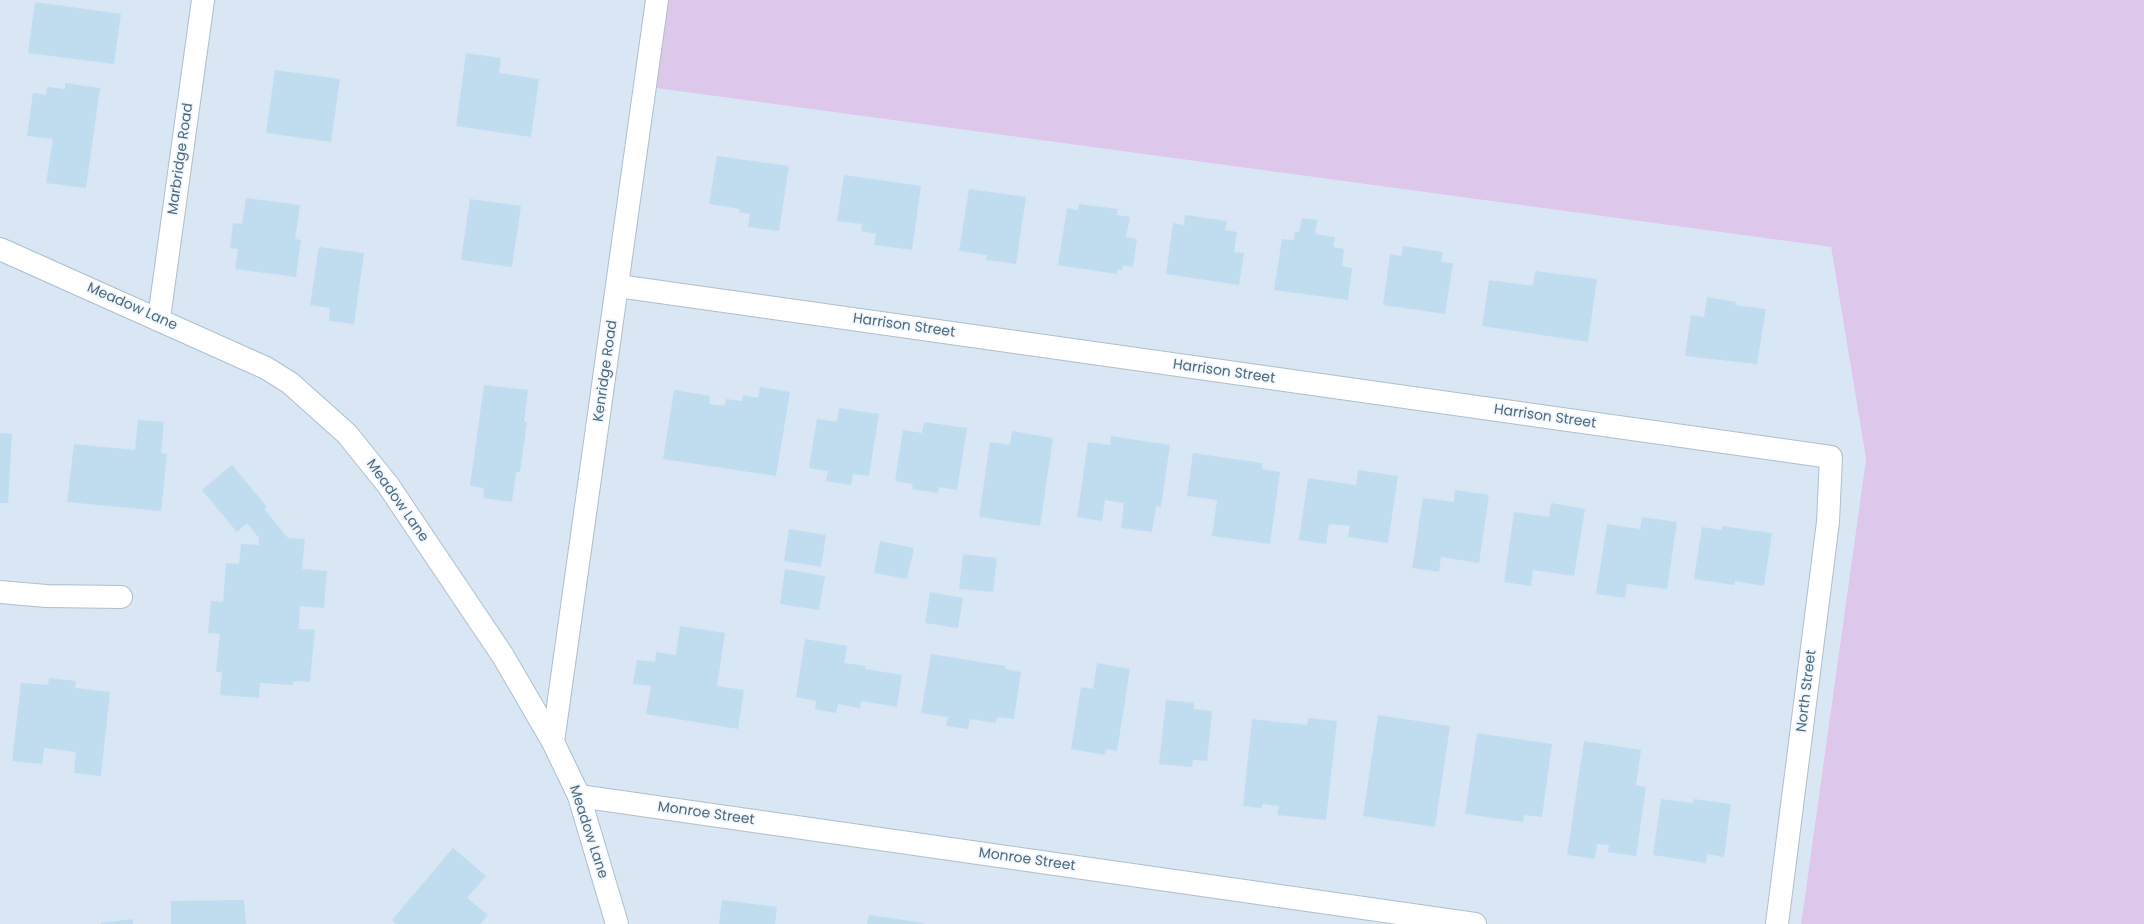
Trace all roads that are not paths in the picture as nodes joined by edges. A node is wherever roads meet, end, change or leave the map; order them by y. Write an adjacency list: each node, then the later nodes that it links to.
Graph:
1 (203, 0): 5 (street, Marbridge Road)
2 (657, 0): 4 (street, Kenridge Road)
3 (0, 249): 5 (street, Meadow Lane)
4 (618, 286): 6 (street, Harrison Street); 9 (street, Kenridge Road)
5 (159, 318): 9 (street, Meadow Lane)
6 (1831, 457): 13 (street, North Street)
7 (0, 592): 8 (street)
8 (121, 597)
9 (553, 742): 10 (street, Meadow Lane)
10 (579, 796): 11 (street, Meadow Lane); 12 (street, Monroe Street)
11 (617, 924)
12 (1475, 924)
13 (1776, 924)

